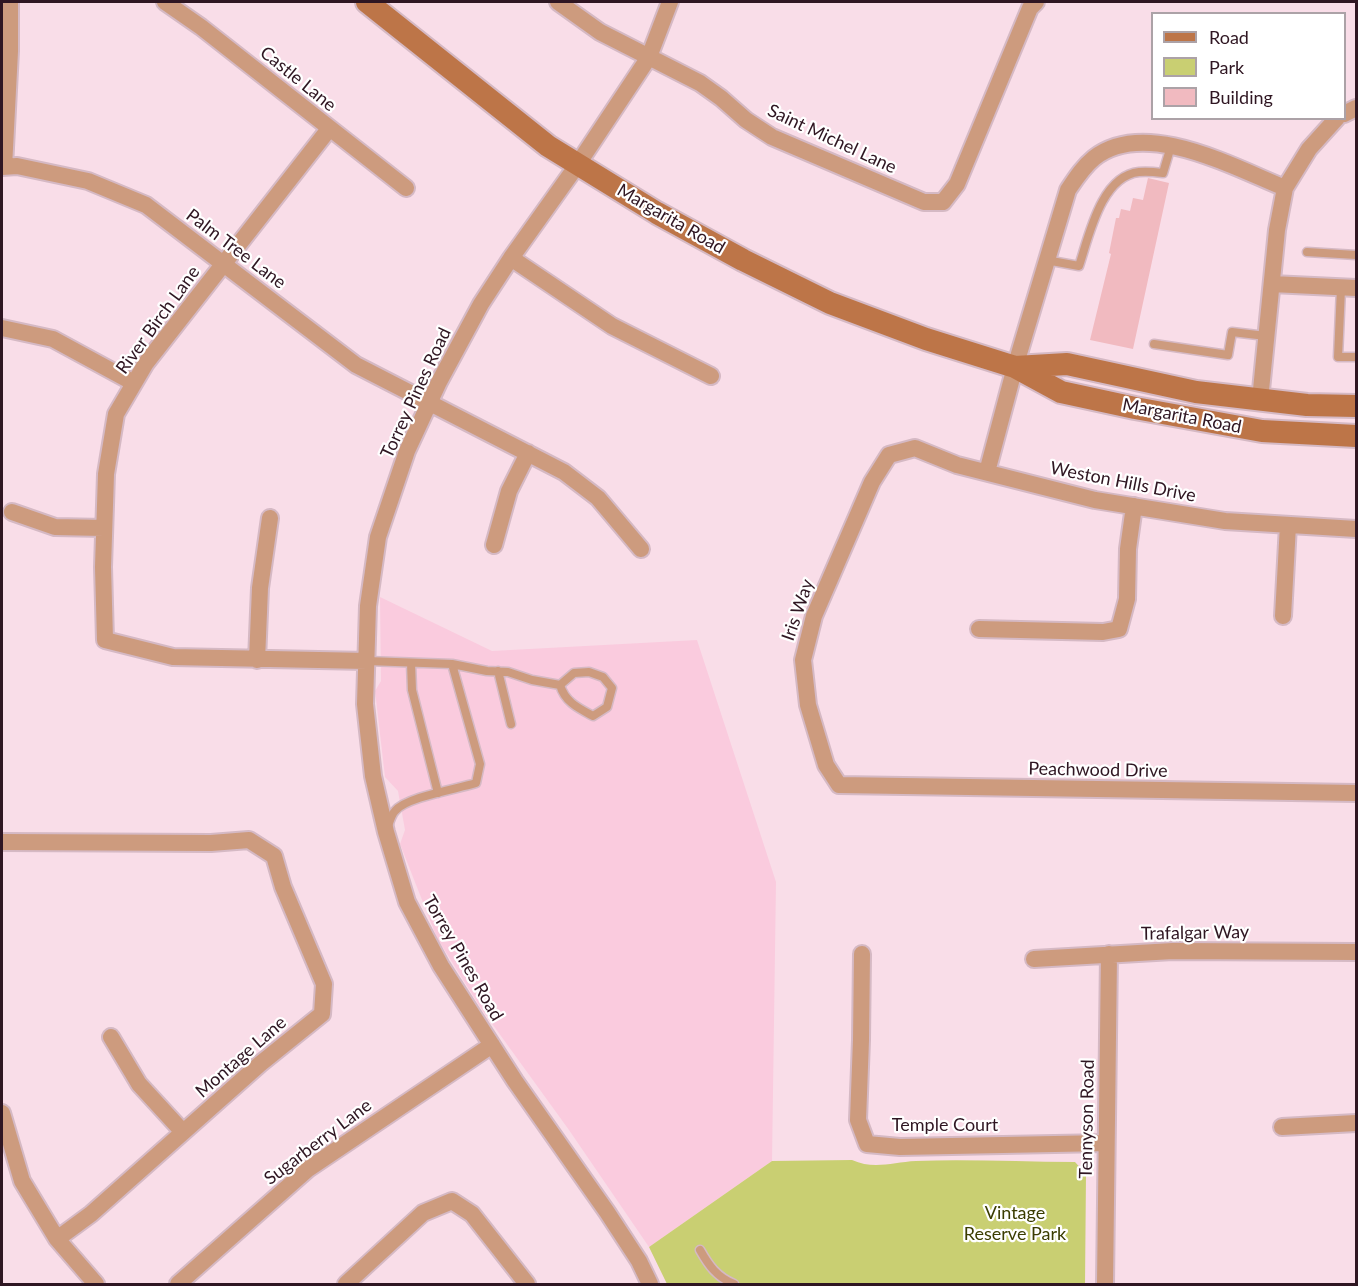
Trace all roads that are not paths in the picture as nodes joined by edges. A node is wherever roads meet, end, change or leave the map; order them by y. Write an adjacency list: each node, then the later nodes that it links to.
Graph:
1 (10, 2): 12 (street)
2 (165, 2): 9 (street, Castle Lane)
3 (367, 2): 11 (main road, Margarita Road)
4 (558, 2): 7 (street, Saint Michel Lane)
5 (670, 2): 7 (street, Torrey Pines Road)
6 (1036, 2): 7 (street, Saint Michel Lane)
7 (649, 57): 11 (street, Torrey Pines Road)
8 (1335, 120): 14 (street)
9 (329, 129): 13 (street, Castle Lane); 19 (street, River Birch Lane)
10 (1171, 146): 14 (street); 18 (street); 18 (lane)
11 (578, 164): 17 (street, Torrey Pines Road); 26 (main road, Margarita Road)
12 (3, 167): 19 (street, Palm Tree Lane)
13 (406, 188)
14 (1285, 188): 20 (street)
15 (1307, 252): 16 (lane)
16 (1356, 255)
17 (511, 258): 27 (street); 30 (street, Torrey Pines Road)
18 (1046, 260): 26 (street)
19 (224, 264): 28 (street, River Birch Lane); 30 (street, Palm Tree Lane)
20 (1272, 284): 21 (street); 23 (street)
21 (1349, 288): 25 (lane)
22 (2, 328): 28 (street)
23 (1266, 336): 24 (lane); 29 (street)
24 (1154, 344)
25 (1356, 357)
26 (1015, 367): 29 (main road, Margarita Road); 32 (main road, Margarita Road); 36 (street)
27 (711, 376)
28 (134, 383): 41 (street, River Birch Lane)
29 (1260, 400): 31 (main road, Margarita Road); 32 (main road)
30 (429, 403): 34 (street, Palm Tree Lane); 48 (street, Torrey Pines Road)
31 (1356, 406)
32 (1161, 413): 33 (main road, Margarita Road)
33 (1356, 436)
34 (528, 453): 43 (street); 44 (street, Palm Tree Lane)
35 (889, 454): 36 (street, Weston Hills Drive); 54 (street, Iris Way)
36 (987, 472): 37 (street, Weston Hills Drive)
37 (1134, 506): 40 (street, Weston Hills Drive); 46 (street)
38 (12, 512): 41 (street)
39 (270, 518): 47 (street)
40 (1288, 525): 42 (street, Weston Hills Drive); 45 (street)
41 (104, 528): 47 (street, River Birch Lane)
42 (1356, 529)
43 (494, 545)
44 (641, 549)
45 (1283, 616)
46 (979, 629)
47 (257, 660): 48 (street)
48 (367, 661): 49 (lane); 57 (street, Torrey Pines Road)
49 (411, 663): 50 (lane); 55 (lane)
50 (452, 664): 51 (lane); 55 (lane)
51 (498, 671): 52 (lane); 53 (lane)
52 (560, 685): 52 (lane)
53 (511, 724)
54 (839, 785): 56 (street, Peachwood Drive)
55 (438, 793): 57 (lane)
56 (1356, 793)
57 (386, 832): 64 (street, Torrey Pines Road)
58 (2, 842): 68 (street, Montage Lane)
59 (1356, 952): 61 (street, Trafalgar Way)
60 (861, 954): 69 (street, Temple Court)
61 (1109, 954): 62 (street, Trafalgar Way); 69 (street, Tennyson Road)
62 (1034, 959)
63 (111, 1037): 68 (street)
64 (492, 1045): 73 (street, Sugarberry Lane); 76 (street, Torrey Pines Road)
65 (2, 1113): 70 (street)
66 (1356, 1123): 67 (street)
67 (1282, 1127)
68 (183, 1132): 70 (street, Montage Lane)
69 (1106, 1143): 78 (street, Tennyson Road)
70 (57, 1239): 72 (street)
71 (700, 1250): 77 (lane)
72 (96, 1284)
73 (178, 1284)
74 (346, 1284): 75 (street)
75 (527, 1284)
76 (650, 1284)
77 (734, 1284)
78 (1105, 1284)

